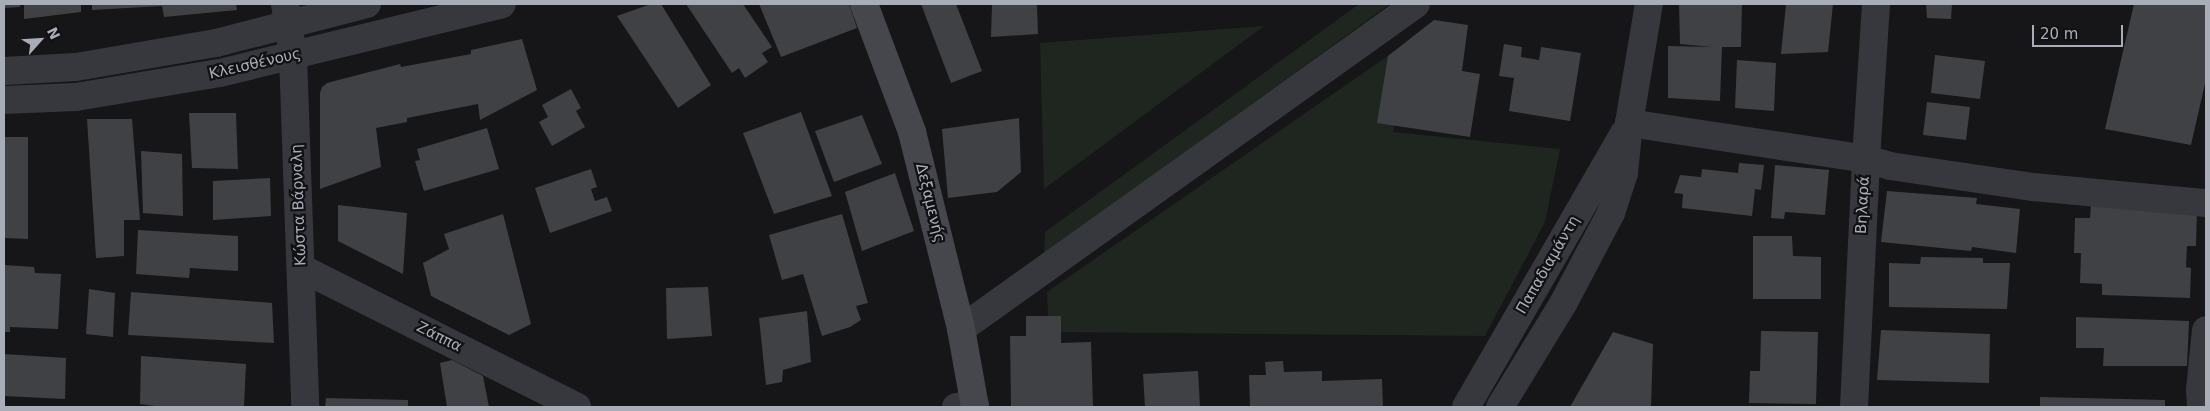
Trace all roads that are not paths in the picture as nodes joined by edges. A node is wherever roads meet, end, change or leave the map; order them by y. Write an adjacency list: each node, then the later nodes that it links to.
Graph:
1 (367, 4): 7 (street, Κλεισθένους)
2 (502, 4): 8 (street, Κλεισθένους)
3 (864, 4): 15 (main road, Δεξαμενής)
4 (1416, 4): 15 (street)
5 (1649, 4): 11 (street, Παπαδιαμάντη)
6 (1876, 4): 12 (street, Βηλαρά)
7 (287, 15): 8 (street, Κώστα Βάρναλη); 9 (street, Κλεισθένους)
8 (294, 56): 10 (street, Κλεισθένους); 14 (street, Κώστα Βάρναλη)
9 (4, 71)
10 (4, 100)
11 (1629, 123): 12 (street); 20 (street, Παπαδιαμάντη); 21 (street, Παπαδιαμάντη)
12 (1866, 159): 13 (street); 22 (street, Βηλαρά)
13 (2206, 203)
14 (301, 268): 18 (street, Κώστα Βάρναλη); 19 (street, Ζάππα)
15 (961, 329): 17 (main road, Δεξαμενής)
16 (2206, 330): 23 (street)
17 (969, 406)
18 (305, 407)
19 (577, 407)
20 (1466, 407)
21 (1500, 407)
22 (1854, 407)
23 (2201, 407)

